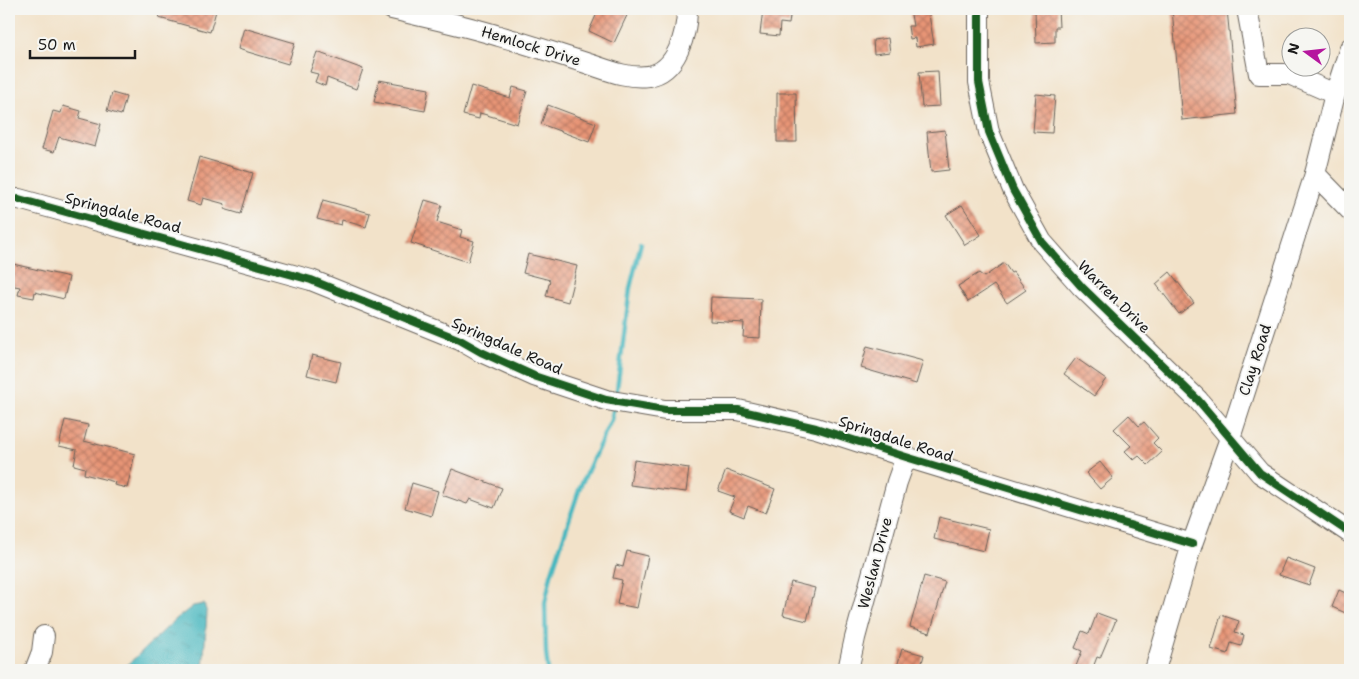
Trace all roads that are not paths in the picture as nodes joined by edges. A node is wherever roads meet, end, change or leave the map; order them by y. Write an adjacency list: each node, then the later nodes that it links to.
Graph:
1 (392, 9): 2 (street, Hemlock Drive)
2 (687, 9)
3 (979, 9): 10 (street, Warren Drive)
4 (1246, 9): 6 (street)
5 (1350, 48): 6 (street, Clay Road)
6 (1335, 94): 7 (street, Clay Road)
7 (1315, 174): 9 (street); 10 (street, Clay Road)
8 (19, 199): 11 (street, Springdale Road)
9 (1350, 210)
10 (1230, 438): 12 (street, Warren Drive); 13 (street, Clay Road)
11 (906, 457): 13 (street, Springdale Road); 16 (street, Weslan Drive)
12 (1350, 533)
13 (1192, 544): 17 (street, Clay Road)
14 (44, 636): 15 (street)
15 (34, 670)
16 (848, 670)
17 (1155, 670)

